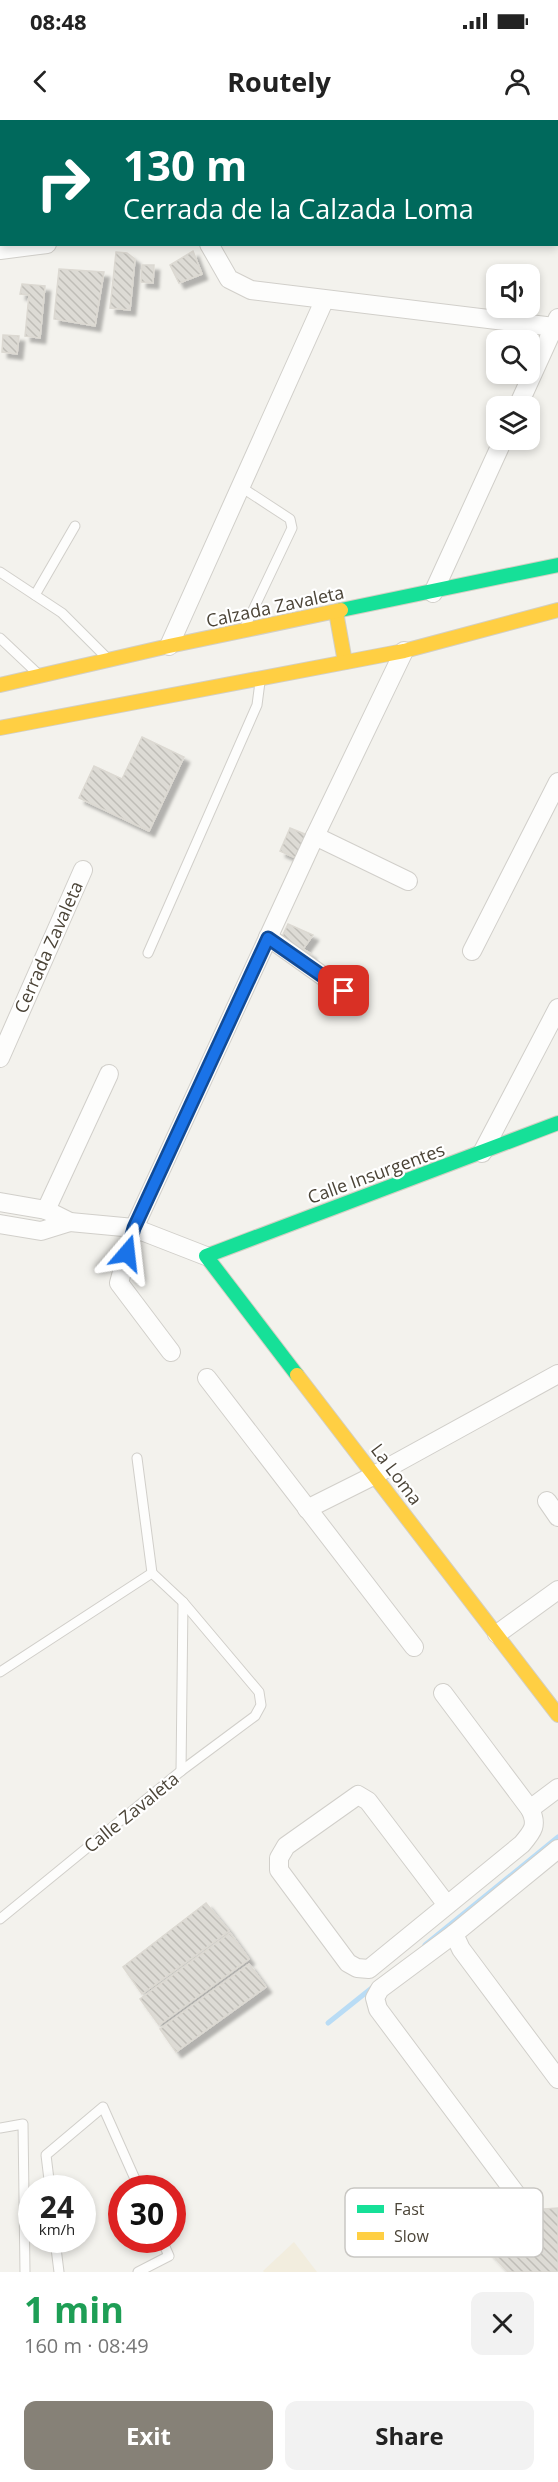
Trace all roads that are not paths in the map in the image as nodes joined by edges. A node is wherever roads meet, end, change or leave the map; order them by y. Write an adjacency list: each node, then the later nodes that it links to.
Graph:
1 (31, 246): 3 (street)
2 (210, 246): 4 (street)
3 (0, 250)
4 (324, 301): 5 (street); 8 (street)
5 (556, 323): 6 (street)
6 (523, 396)
7 (497, 450): 12 (street)
8 (241, 488): 16 (lane); 18 (street)
9 (75, 526): 13 (lane)
10 (558, 565): 12 (main road, Calzada Zavaleta)
11 (0, 572): 13 (lane)
12 (433, 593): 15 (main road, Calzada Zavaleta)
13 (35, 596): 20 (lane)
14 (558, 610): 19 (main road)
15 (336, 612): 16 (main road, Calzada Zavaleta); 21 (main road)
16 (242, 632): 18 (main road, Calzada Zavaleta)
17 (0, 638): 22 (lane)
18 (169, 646): 20 (main road, Calzada Zavaleta)
19 (404, 651): 21 (main road); 27 (street)
20 (109, 660): 22 (main road, Calzada Zavaleta)
21 (345, 662): 23 (main road)
22 (40, 676): 24 (main road, Calzada Zavaleta)
23 (260, 679): 25 (main road); 32 (lane)
24 (0, 685)
25 (0, 728)
26 (558, 782): 31 (street)
27 (315, 836): 29 (street); 30 (street)
28 (82, 870): 35 (street, Cerrada Zavaleta)
29 (408, 881)
30 (268, 938): 33 (street); 43 (street)
31 (472, 951)
32 (148, 953)
33 (344, 991)
34 (558, 1008): 38 (street)
35 (0, 1058)
36 (109, 1074): 40 (street)
37 (558, 1124): 38 (main road, Calle Insurgentes)
38 (482, 1153): 44 (main road, Calle Insurgentes)
39 (0, 1202): 40 (street)
40 (46, 1210): 41 (street)
41 (70, 1222): 42 (street); 43 (street)
42 (0, 1224)
43 (134, 1228): 44 (street); 45 (street)
44 (206, 1256): 49 (main road, La Loma)
45 (171, 1352)
46 (558, 1374): 49 (street)
47 (207, 1378): 51 (street)
48 (137, 1458): 53 (lane)
49 (375, 1475): 51 (street); 56 (main road, La Loma)
50 (547, 1501): 52 (street)
51 (307, 1509): 57 (street)
52 (558, 1517)
53 (152, 1573): 55 (lane); 58 (lane)
54 (558, 1590): 56 (street)
55 (183, 1602): 61 (lane); 61 (lane, Calle Zavaleta)
56 (497, 1634): 60 (main road, La Loma)
57 (414, 1647)
58 (0, 1672)
59 (443, 1693): 63 (street)
60 (558, 1715)
61 (181, 1771): 66 (lane, Calle Zavaleta)
62 (558, 1788): 63 (street)
63 (530, 1809): 65 (street)
64 (558, 1849): 67 (street)
65 (447, 1905): 65 (street)
66 (0, 1919)
67 (454, 1934): 68 (street); 72 (street)
68 (558, 2079)
69 (0, 2128): 75 (lane)
70 (48, 2175): 71 (lane)
71 (133, 2175)
72 (512, 2188)
73 (56, 2253): 76 (lane)
74 (168, 2253): 77 (lane)
75 (25, 2272)
76 (58, 2272)
77 (138, 2272)

